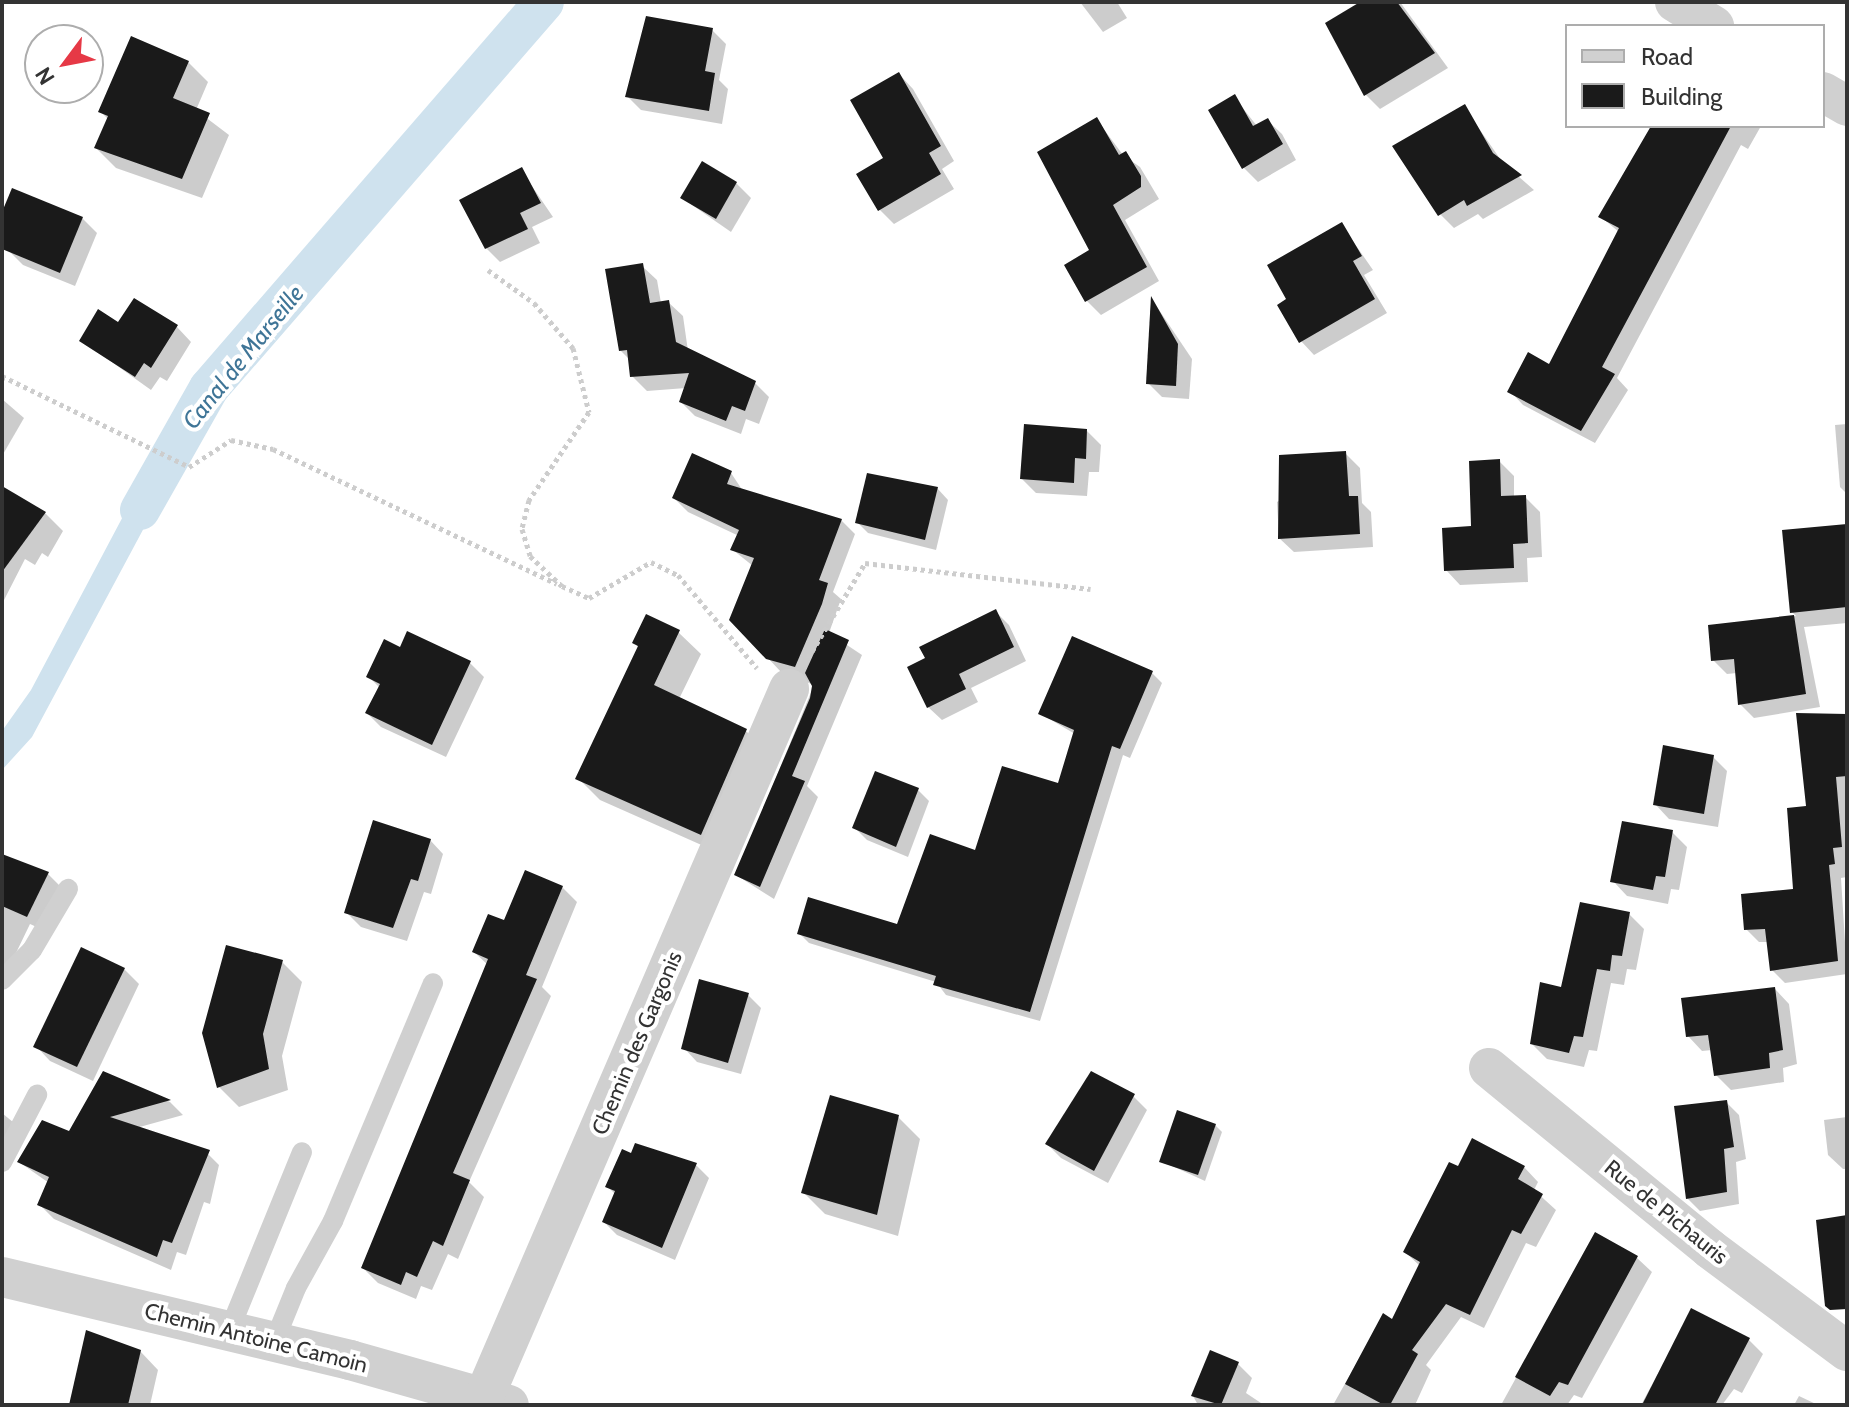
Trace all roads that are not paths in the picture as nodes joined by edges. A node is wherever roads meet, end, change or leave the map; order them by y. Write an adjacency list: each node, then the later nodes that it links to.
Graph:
1 (1675, 2): 2 (street)
2 (1711, 24)
3 (789, 689): 15 (street, Chemin des Gargonis)
4 (68, 889): 5 (lane)
5 (2, 980)
6 (433, 983): 13 (lane)
7 (1489, 1068): 14 (street, Rue de Pichauris)
8 (37, 1095): 10 (lane)
9 (302, 1152): 12 (lane)
10 (2, 1162)
11 (2, 1277): 12 (street, Chemin Antoine Camoin)
12 (229, 1331): 13 (street, Chemin Antoine Camoin)
13 (274, 1342): 15 (street, Chemin Antoine Camoin)
14 (1847, 1351)
15 (497, 1401)

